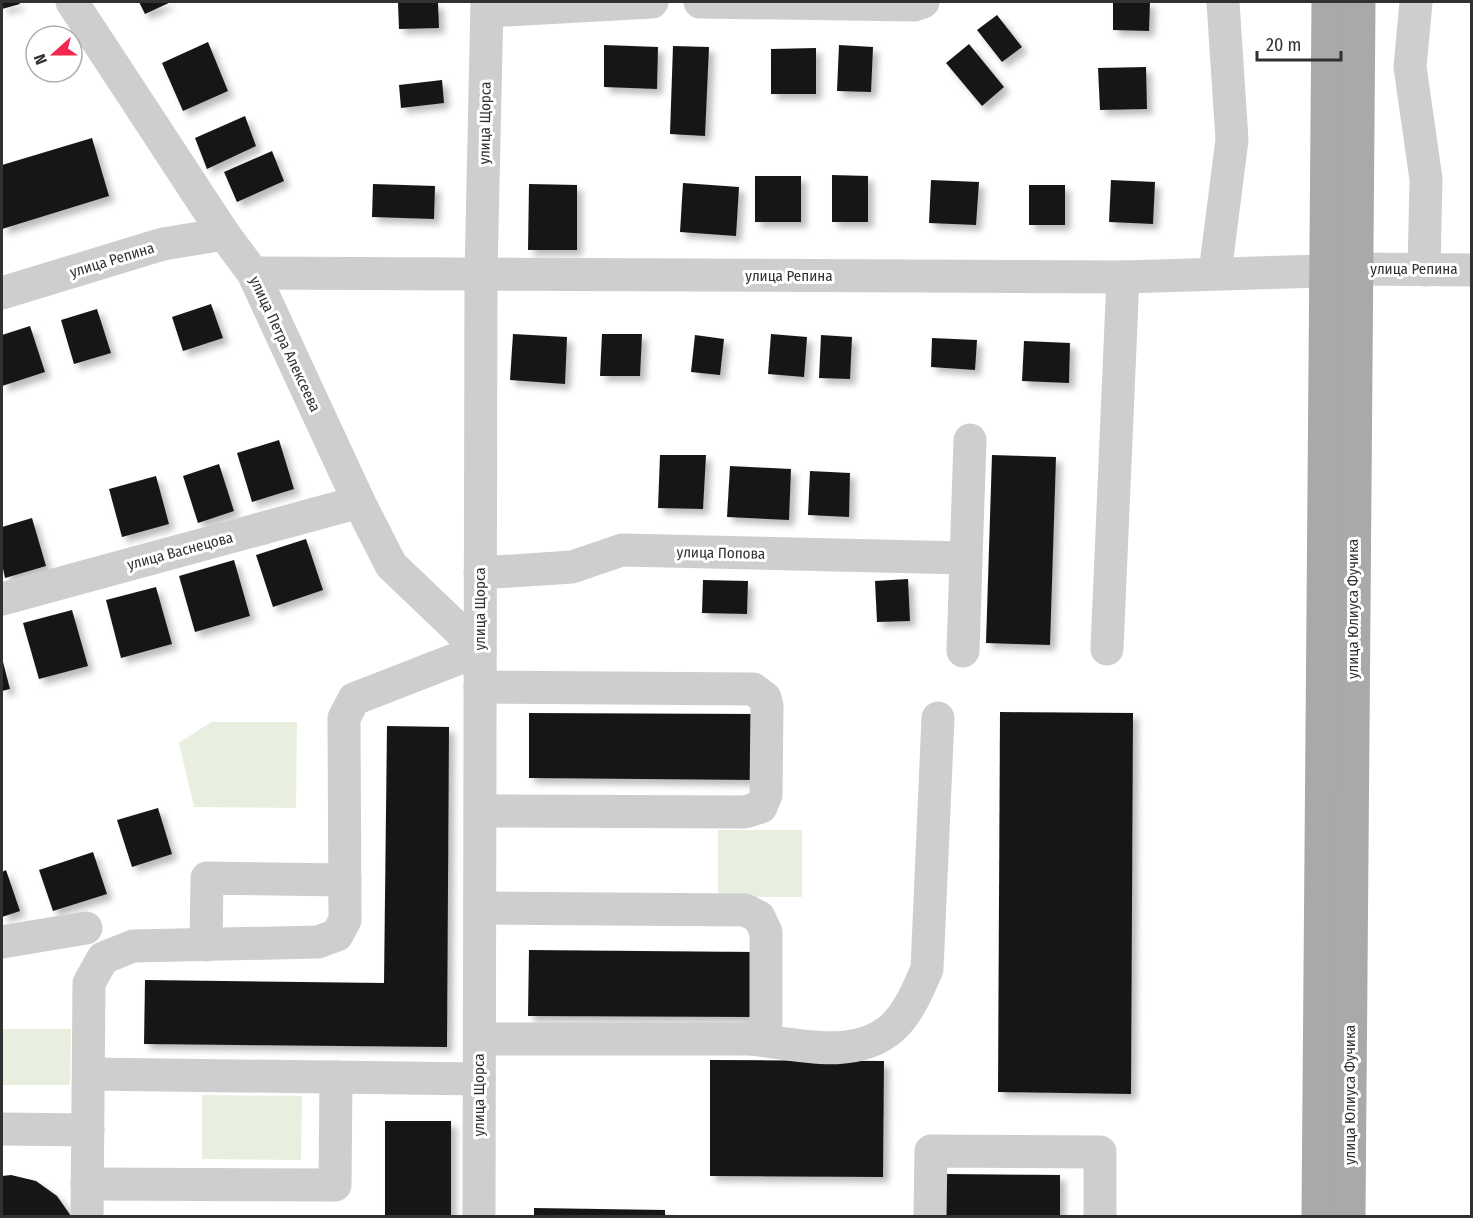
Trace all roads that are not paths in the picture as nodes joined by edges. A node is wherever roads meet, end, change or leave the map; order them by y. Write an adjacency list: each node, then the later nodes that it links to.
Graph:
1 (72, 2): 10 (street, улица Петра Алексеева)
2 (652, 2): 9 (street)
3 (700, 2): 4 (street)
4 (923, 2)
5 (1223, 2): 15 (street)
6 (1328, 2): 11 (main road, улица Юлиуса Фучика)
7 (1359, 2): 11 (main road, улица Юлиуса Фучика)
8 (1416, 2): 12 (street)
9 (487, 6): 16 (street, улица Щорса)
10 (224, 234): 14 (street, улица Петра Алексеева); 18 (street, улица Репина)
11 (1340, 270): 12 (street, улица Репина); 15 (street, улица Репина); 47 (main road, улица Юлиуса Фучика); 48 (main road, улица Юлиуса Фучика)
12 (1424, 270): 13 (street, улица Репина)
13 (1472, 270)
14 (253, 273): 16 (street, улица Репина); 20 (street, улица Петра Алексеева)
15 (1215, 273): 17 (street, улица Репина)
16 (481, 276): 17 (street, улица Репина); 22 (street, улица Щорса)
17 (1123, 277): 24 (street)
18 (2, 293)
19 (970, 440): 21 (street)
20 (359, 502): 23 (street, улица Васнецова); 25 (street, улица Петра Алексеева)
21 (965, 558): 22 (street, улица Попова); 26 (street)
22 (480, 573): 25 (street, улица Щорса)
23 (2, 599)
24 (1107, 649)
25 (480, 650): 27 (street, улица Щорса); 30 (street)
26 (963, 651)
27 (480, 687): 29 (street, улица Щорса); 29 (street)
28 (938, 718): 36 (street)
29 (480, 811): 31 (street, улица Щорса)
30 (345, 880): 34 (street); 34 (street)
31 (480, 908): 35 (street, улица Щорса); 36 (street)
32 (86, 928): 33 (street)
33 (2, 942)
34 (206, 945): 37 (street)
35 (480, 1039): 36 (street); 39 (street, улица Щорса)
36 (752, 1039)
37 (89, 1074): 38 (street); 41 (street)
38 (336, 1077): 39 (street); 42 (street)
39 (479, 1079): 44 (street, улица Щорса)
40 (2, 1129): 41 (street)
41 (88, 1130): 42 (street)
42 (87, 1184): 43 (street)
43 (87, 1216)
44 (479, 1216)
45 (930, 1216): 46 (street)
46 (1100, 1216)
47 (1318, 1216)
48 (1349, 1216)

